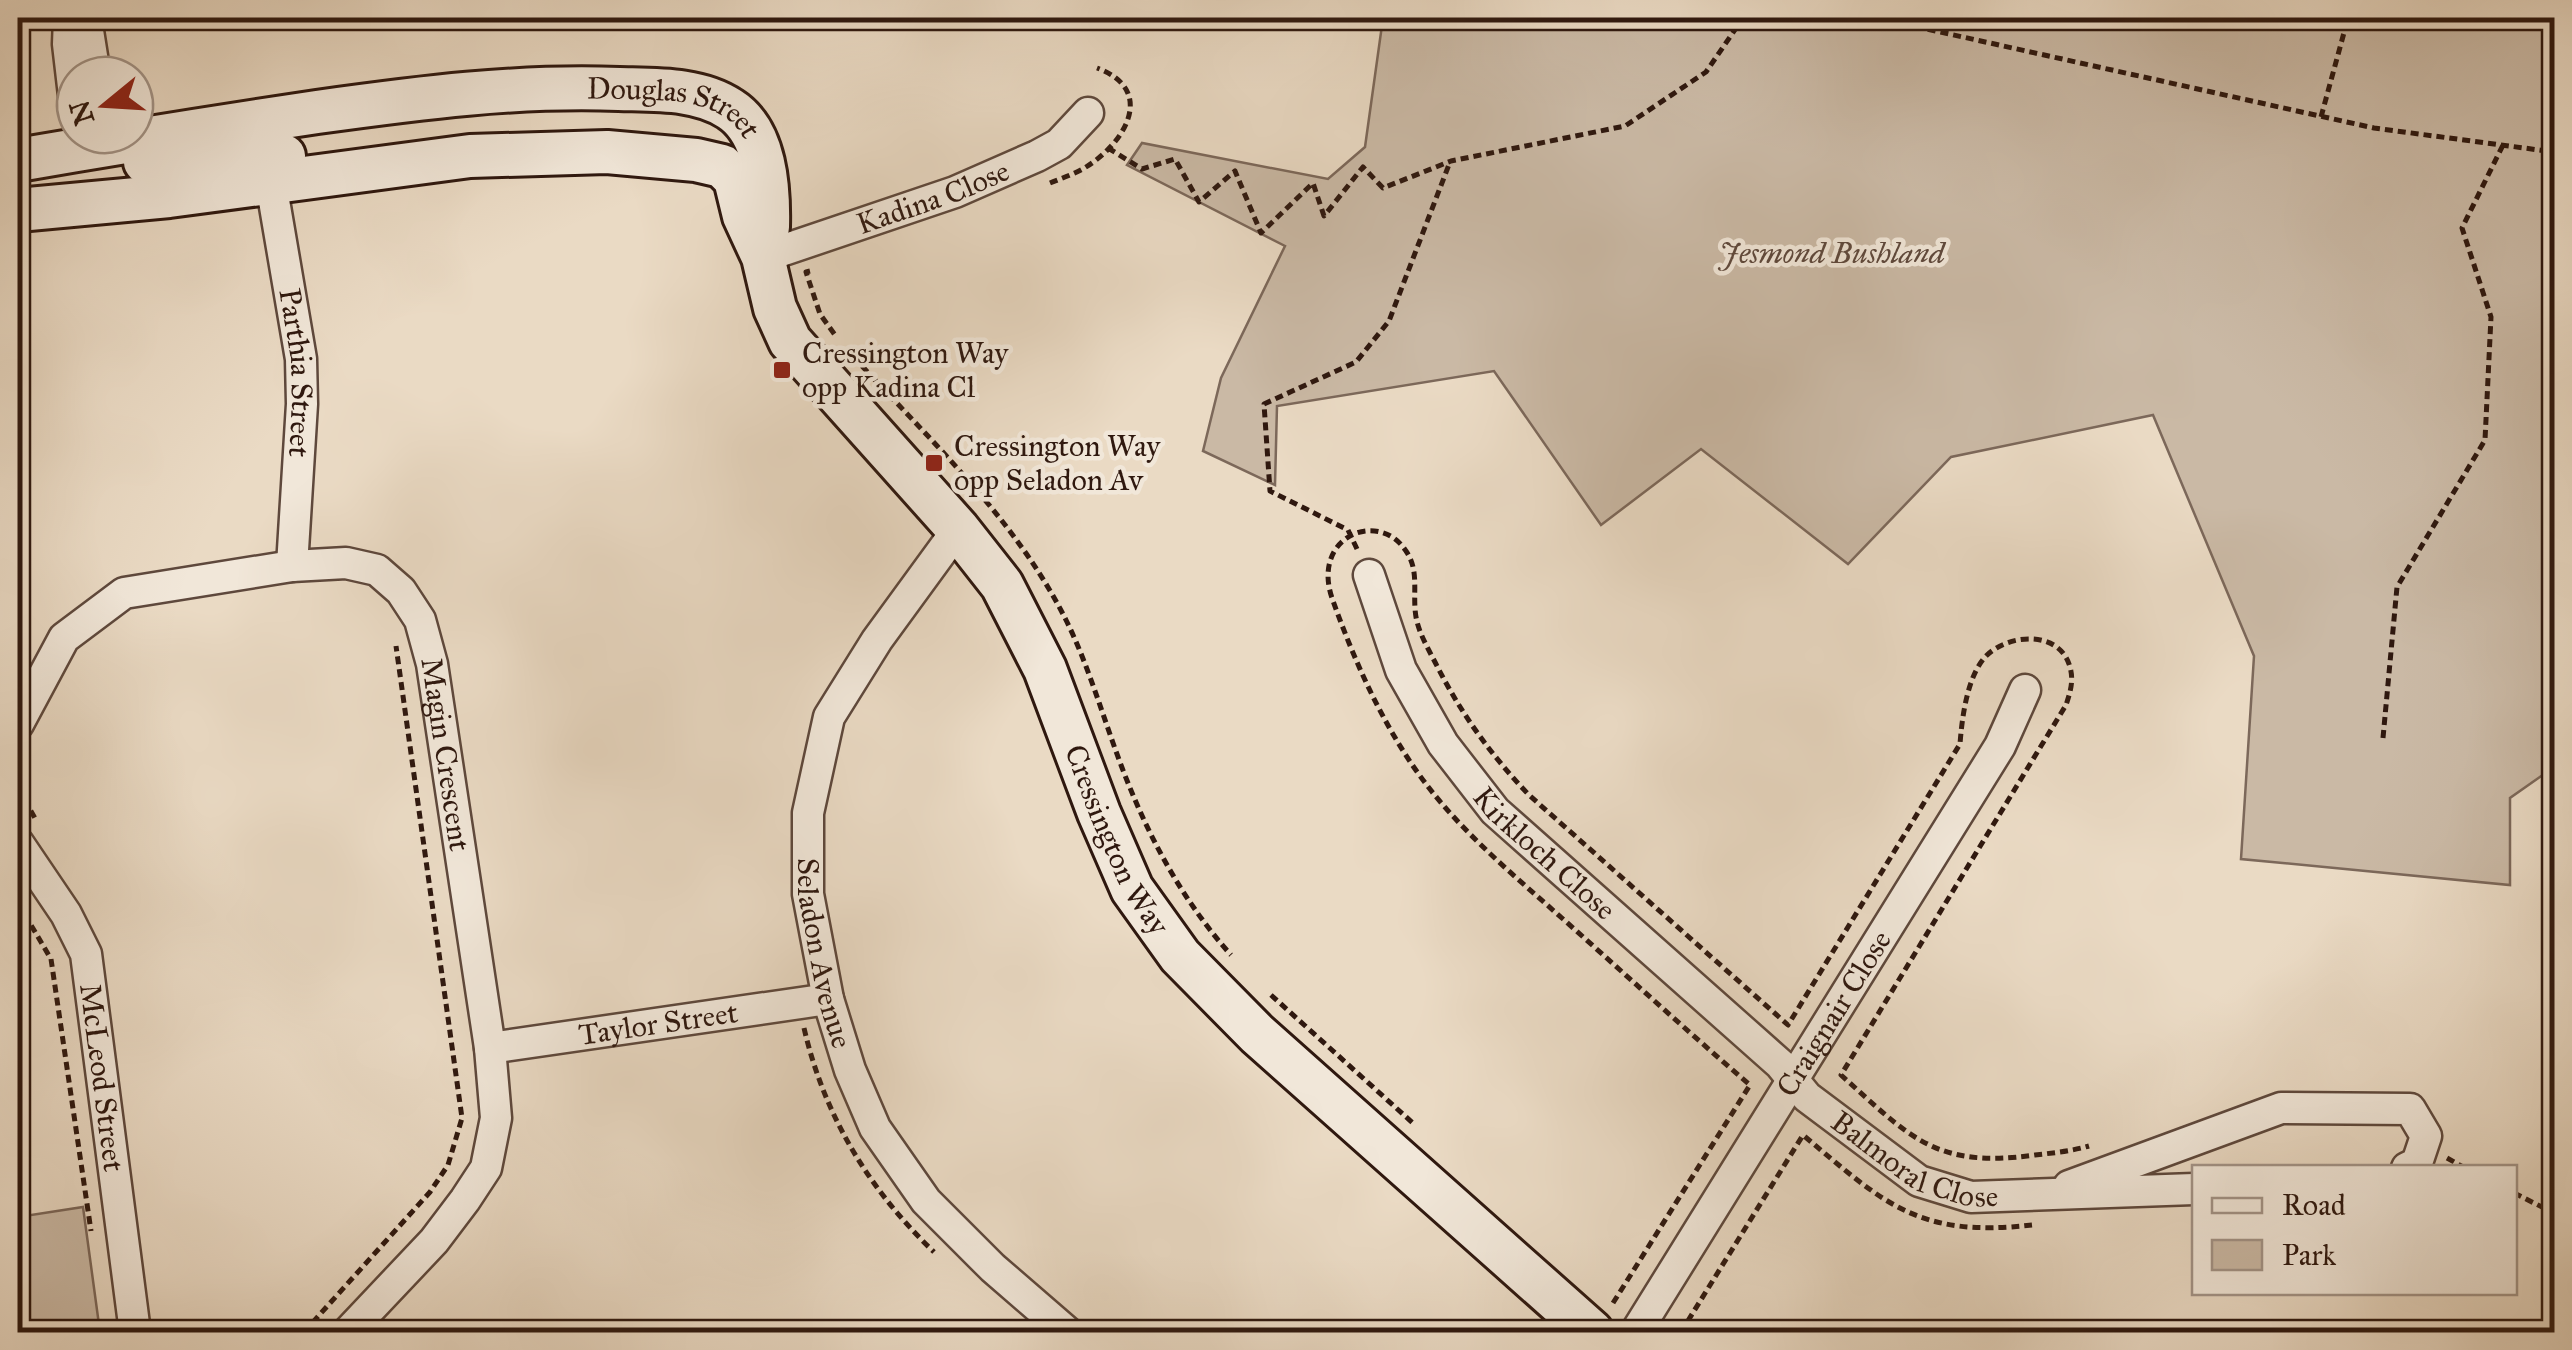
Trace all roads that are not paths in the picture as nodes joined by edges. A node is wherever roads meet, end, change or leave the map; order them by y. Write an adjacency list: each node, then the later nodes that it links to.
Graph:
1 (69, 18): 3 (street)
2 (86, 18): 4 (street)
3 (69, 55)
4 (92, 55)
5 (1088, 113): 15 (street, Kadina Close)
6 (155, 135): 15 (street, Douglas Street)
7 (55, 152): 11 (street, Douglas Street)
8 (82, 155): 13 (street)
9 (115, 155): 10 (street)
10 (470, 156): 12 (street, Douglas Street); 15 (street, Douglas Street)
11 (18, 160)
12 (271, 183): 14 (street, Douglas Street); 17 (street, Parthia Street)
13 (18, 184)
14 (18, 210)
15 (762, 257): 16 (street, Cressington Way)
16 (958, 529): 22 (street, Seladon Avenue); 31 (street, Cressington Way)
17 (292, 566): 20 (street, Magin Crescent); 23 (street, Magin Crescent)
18 (1369, 575): 24 (street, Kirkloch Close)
19 (2025, 690): 24 (street, Craignair Close)
20 (18, 724)
21 (18, 842): 28 (street, McLeod Street)
22 (828, 999): 23 (street, Taylor Street); 30 (street, Seladon Avenue)
23 (490, 1048): 29 (street, Magin Crescent)
24 (1793, 1080): 27 (street, Balmoral Close); 32 (street, Craignair Close)
25 (2412, 1165): 27 (street, Balmoral Close)
26 (2192, 1189): 27 (street, Balmoral Close)
27 (2058, 1192)
28 (135, 1332)
29 (348, 1332)
30 (1067, 1332)
31 (1592, 1332)
32 (1636, 1332)

